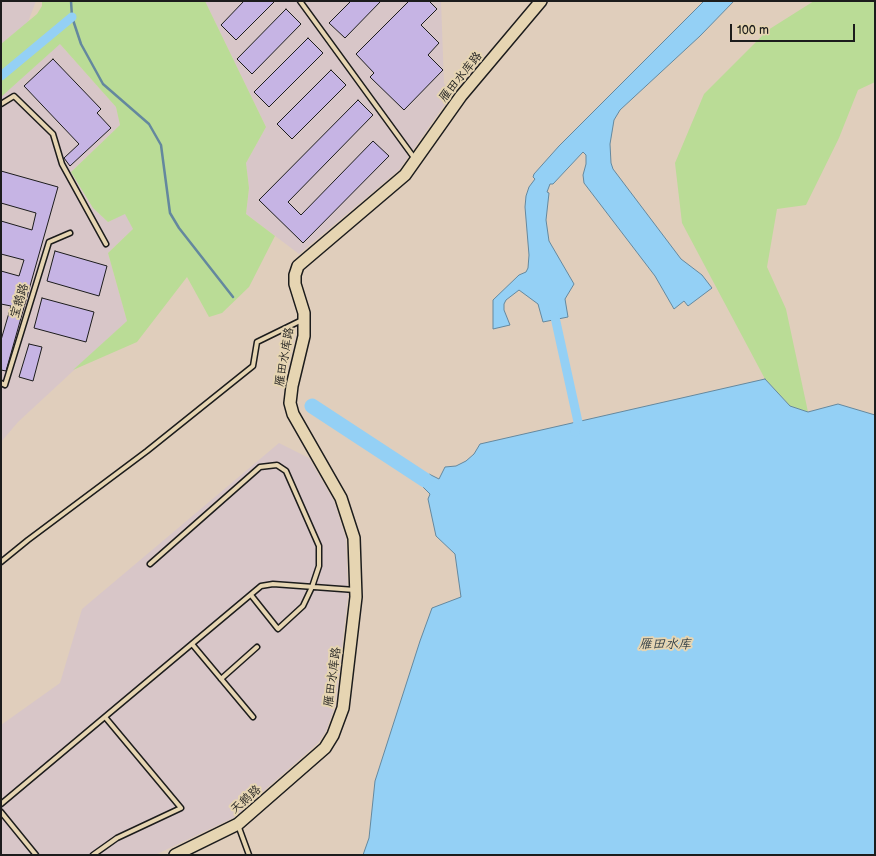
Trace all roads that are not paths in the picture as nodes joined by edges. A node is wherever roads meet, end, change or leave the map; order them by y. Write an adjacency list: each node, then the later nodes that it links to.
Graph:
1 (300, 1): 4 (lane)
2 (542, 1): 4 (main road, 雁田水库路)
3 (1, 104): 6 (lane)
4 (416, 160): 7 (main road, 雁田水库路)
5 (70, 232): 8 (lane, 宝鹅路)
6 (106, 244)
7 (304, 319): 9 (lane); 12 (main road, 雁田水库路)
8 (1, 384)
9 (1, 562)
10 (150, 564): 11 (lane)
11 (312, 587): 12 (lane); 13 (lane); 13 (lane)
12 (356, 590): 19 (main road, 雁田水库路)
13 (250, 595): 14 (lane)
14 (192, 644): 16 (lane); 17 (lane)
15 (257, 647): 16 (lane)
16 (221, 679): 18 (lane)
17 (105, 717): 20 (lane); 24 (lane)
18 (253, 717)
19 (324, 748): 22 (main road, 天鹅路)
20 (1, 804)
21 (1, 812): 23 (lane)
22 (238, 824): 25 (main road, 天鹅路); 26 (lane)
23 (36, 855)
24 (93, 855)
25 (175, 855)
26 (249, 855)

